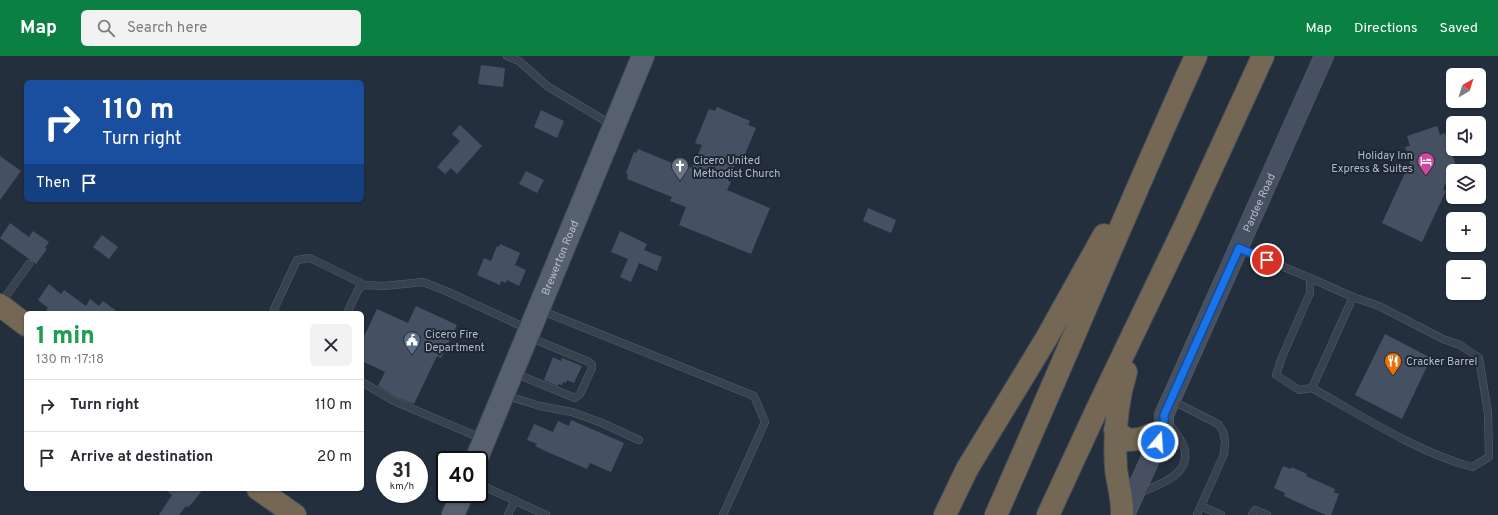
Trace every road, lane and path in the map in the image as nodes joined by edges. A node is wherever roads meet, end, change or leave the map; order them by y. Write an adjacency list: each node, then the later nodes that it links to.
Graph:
1 (507, 56): 6 (lane)
2 (643, 56): 6 (main road, Brewerton Road)
3 (1196, 56): 7 (highway)
4 (1263, 56): 13 (highway)
5 (1324, 56): 8 (street, Pardee Road)
6 (614, 126): 15 (main road, Brewerton Road)
7 (1143, 173): 41 (highway); 42 (highway)
8 (1239, 248): 10 (lane); 24 (street, Pardee Road)
9 (29, 264): 14 (lane)
10 (1310, 278): 12 (lane); 22 (lane)
11 (365, 285): 16 (lane); 17 (lane); 19 (lane)
12 (1353, 297): 22 (lane); 22 (lane)
13 (1148, 303): 25 (highway); 43 (highway)
14 (0, 304): 18 (highway)
15 (538, 310): 19 (main road, Brewerton Road); 40 (lane)
16 (275, 311)
17 (348, 311)
18 (24, 322)
19 (529, 333): 20 (main road, Brewerton Road); 20 (lane)
20 (512, 373): 23 (main road, Brewerton Road)
21 (364, 383): 27 (lane)
22 (1312, 388)
23 (503, 394): 27 (main road, Brewerton Road); 28 (lane)
24 (1168, 408): 26 (street, Pardee Road); 34 (lane); 35 (street, Pardee Road); 35 (lane)
25 (1115, 430): 26 (highway); 35 (highway)
26 (1150, 435): 35 (street, Pardee Road)
27 (485, 439): 29 (main road, Brewerton Road)
28 (639, 440)
29 (480, 451)
30 (488, 488): 32 (lane)
31 (264, 491): 36 (highway)
32 (515, 500): 38 (lane); 39 (lane)
33 (458, 503): 37 (main road)
34 (1201, 506): 44 (lane); 45 (lane)
35 (1123, 508)
36 (295, 515)
37 (453, 515)
38 (508, 515)
39 (546, 515)
40 (723, 515)
41 (945, 515)
42 (996, 515)
43 (1048, 515)
44 (1197, 515)
45 (1221, 515)
46 (1252, 515): 47 (lane)
47 (1267, 515)

